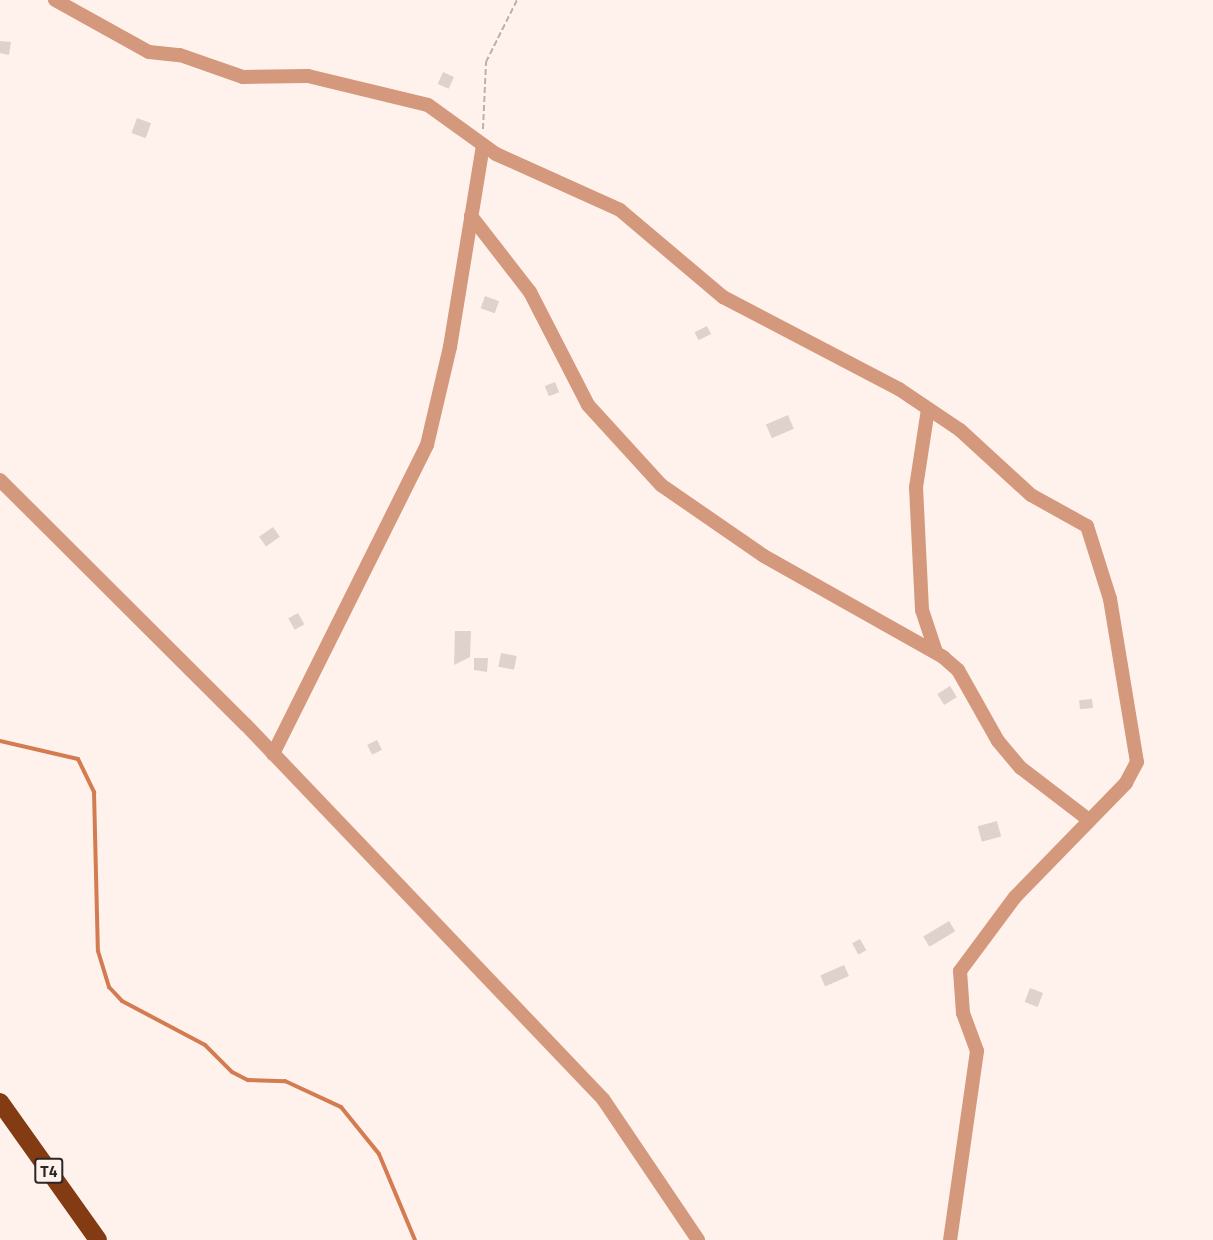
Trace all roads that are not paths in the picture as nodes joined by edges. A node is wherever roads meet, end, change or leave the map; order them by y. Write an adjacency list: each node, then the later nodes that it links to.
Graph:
1 (55, 0): 2 (street)
2 (483, 146): 3 (street); 4 (street)
3 (471, 216): 6 (street); 7 (street)
4 (928, 409): 6 (street); 8 (street)
5 (0, 480): 7 (street)
6 (936, 652): 8 (street)
7 (273, 754): 11 (street)
8 (1089, 820): 12 (street)
9 (0, 1102): 10 (highway, T4)
10 (98, 1240)
11 (698, 1240)
12 (950, 1240)

